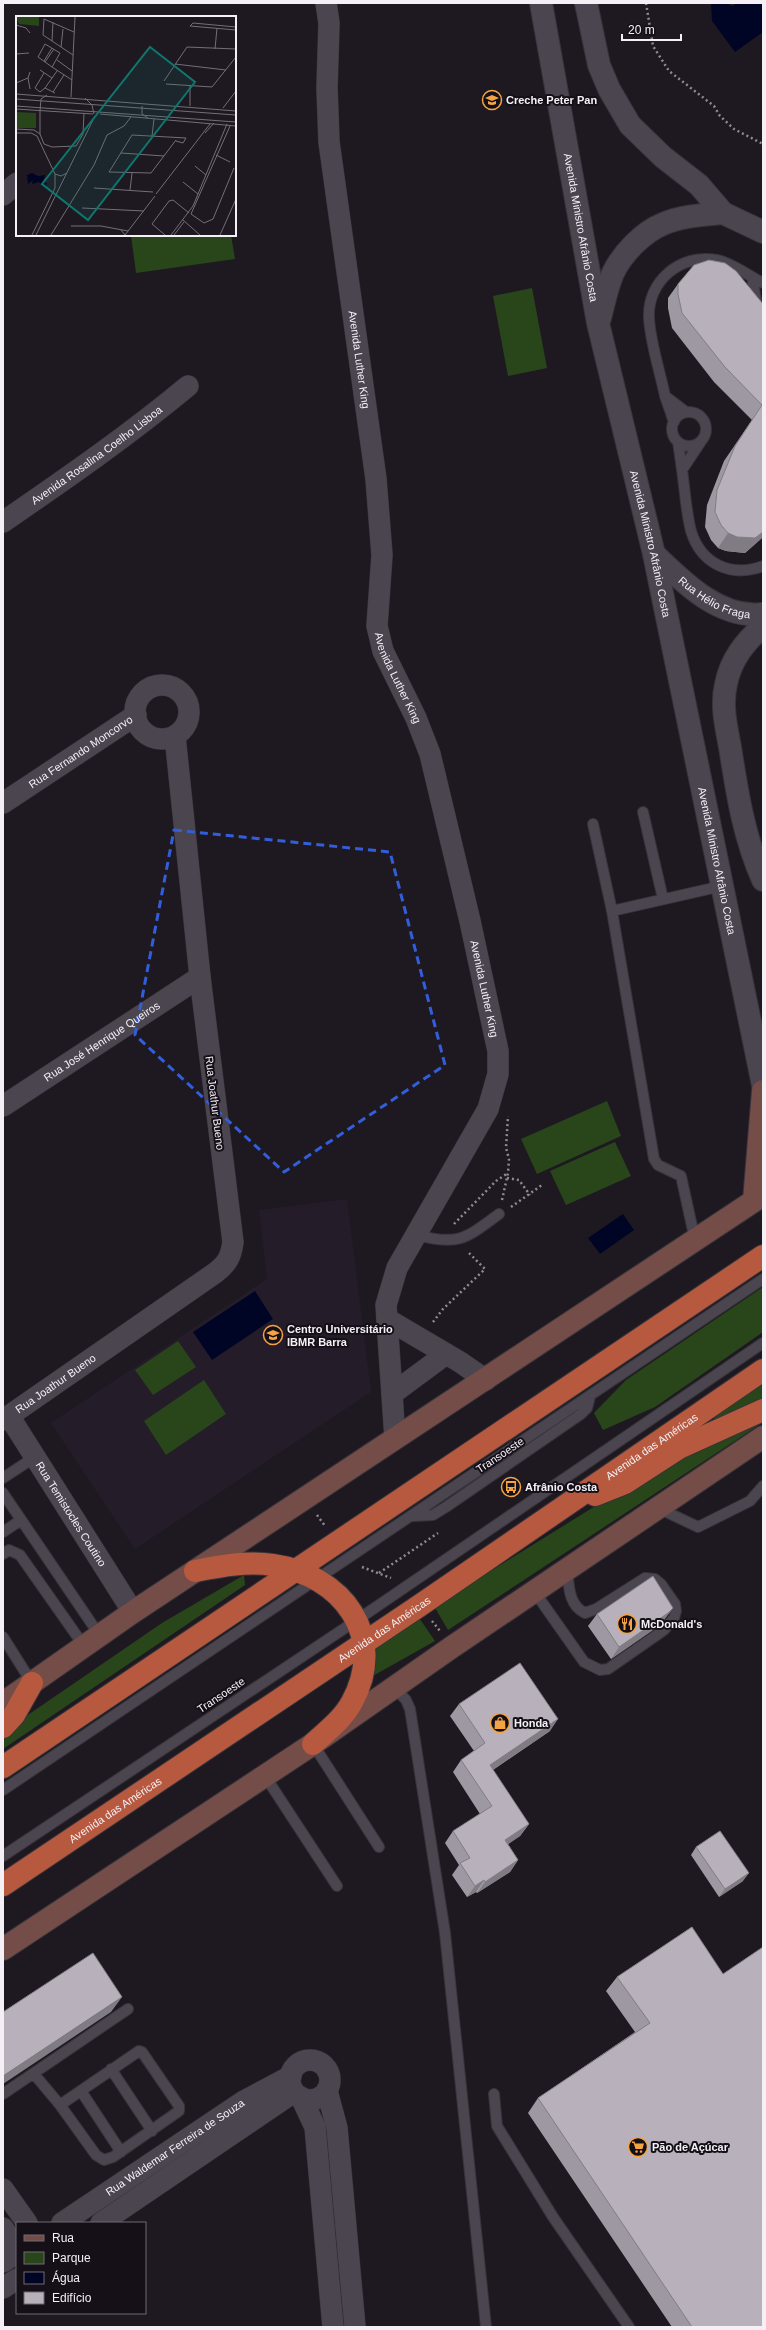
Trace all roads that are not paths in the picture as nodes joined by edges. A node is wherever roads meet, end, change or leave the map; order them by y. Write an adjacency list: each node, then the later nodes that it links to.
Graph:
1 (326, 3): 39 (street, Avenida Luther King)
2 (541, 3): 11 (street, Avenida Ministro Afrânio Costa)
3 (586, 3): 6 (street)
4 (16, 184): 5 (street)
5 (3, 196)
6 (723, 214): 7 (street); 11 (street)
7 (763, 232)
8 (752, 277): 9 (lane); 10 (lane); 13 (lane)
9 (763, 283)
10 (763, 314)
11 (598, 323): 20 (street, Avenida Ministro Afrânio Costa)
12 (188, 386): 19 (street, Avenida Rosalina Coelho Lisboa)
13 (665, 396): 14 (lane); 15 (lane)
14 (686, 412): 15 (lane); 17 (lane)
15 (674, 422): 16 (lane)
16 (678, 442): 17 (lane); 18 (lane)
17 (700, 442): 18 (lane)
18 (682, 470): 21 (lane)
19 (3, 522)
20 (654, 554): 22 (street, Rua Hélio Fraga); 30 (street, Avenida Ministro Afrânio Costa)
21 (763, 566)
22 (763, 614)
23 (763, 626): 29 (street)
24 (136, 715): 25 (street); 25 (street, Rua Fernando Moncorvo); 26 (street, Rua Fernando Moncorvo)
25 (174, 736): 33 (street, Rua Joathur Bueno)
26 (3, 803)
27 (643, 812): 31 (lane)
28 (593, 824): 32 (lane)
29 (763, 880)
30 (722, 886): 31 (lane); 34 (street, Avenida Ministro Afrânio Costa)
31 (663, 899): 32 (lane)
32 (612, 911): 40 (lane)
33 (200, 977): 36 (street, Rua José Henrique Queiros); 50 (street, Rua Joathur Bueno)
34 (763, 1085)
35 (763, 1091): 37 (main road)
36 (3, 1106)
37 (759, 1198): 40 (main road)
38 (499, 1214): 39 (lane)
39 (416, 1235): 43 (street, Avenida Luther King)
40 (695, 1240): 47 (main road)
41 (763, 1256): 63 (highway)
42 (763, 1279): 65 (lane, Transoeste)
43 (387, 1319): 45 (street); 48 (street, Avenida Luther King)
44 (763, 1343): 68 (lane, Transoeste)
45 (446, 1354): 47 (street); 48 (street)
46 (763, 1370): 57 (highway, Avenida das Américas)
47 (486, 1380): 52 (main road)
48 (392, 1394): 52 (street, Avenida Luther King)
49 (763, 1410): 57 (highway)
50 (6, 1418): 53 (street, Rua Temistocles Coutino)
51 (763, 1437): 58 (main road)
52 (395, 1440): 64 (main road)
53 (35, 1457): 54 (lane); 67 (street, Rua Temistocles Coutino)
54 (3, 1478)
55 (763, 1486): 58 (lane)
56 (3, 1493): 59 (lane)
57 (572, 1500): 71 (highway, Avenida das Américas)
58 (658, 1508): 62 (main road)
59 (21, 1520): 60 (lane); 70 (lane)
60 (3, 1532)
61 (3, 1554): 70 (lane)
62 (567, 1569): 66 (main road); 66 (lane)
63 (296, 1570): 64 (highway); 65 (highway); 77 (highway)
64 (195, 1571): 67 (main road)
65 (316, 1579): 68 (highway); 79 (lane, Transoeste)
66 (534, 1591): 73 (main road)
67 (134, 1612): 70 (main road)
68 (357, 1620): 71 (highway); 81 (lane, Transoeste)
69 (3, 1637): 72 (lane)
70 (92, 1641): 72 (main road)
71 (364, 1643): 76 (highway); 82 (highway, Avenida das Américas)
72 (32, 1683): 74 (main road); 75 (highway)
73 (394, 1687): 76 (main road); 110 (lane)
74 (4, 1701)
75 (3, 1727)
76 (313, 1744): 78 (main road); 80 (lane)
77 (3, 1767)
78 (265, 1776): 83 (lane); 84 (main road)
79 (3, 1790)
80 (379, 1847)
81 (3, 1856)
82 (3, 1885)
83 (337, 1886)
84 (3, 1948)
85 (128, 2009): 87 (lane)
86 (111, 2070): 89 (lane); 94 (lane); 94 (lane)
87 (34, 2074): 91 (lane); 93 (lane)
88 (295, 2088): 90 (street, Rua Waldemar Ferreira de Souza); 90 (street, Rua Waldemar Ferreira de Souza); 96 (street, Rua Waldemar Ferreira de Souza); 97 (street, Rua Waldemar Ferreira de Souza); 108 (street)
89 (81, 2091): 93 (lane); 95 (lane)
90 (327, 2091): 109 (street, Rua Waldemar Ferreira de Souza)
91 (3, 2094)
92 (494, 2094): 111 (lane)
93 (60, 2105): 95 (lane)
94 (152, 2131): 95 (lane)
95 (121, 2152)
96 (154, 2161): 97 (street); 100 (street, Rua Waldemar Ferreira de Souza)
97 (166, 2179): 101 (street, Rua Waldemar Ferreira de Souza)
98 (3, 2189): 99 (street)
99 (26, 2222)
100 (63, 2222)
101 (102, 2222)
102 (3, 2228): 103 (street)
103 (16, 2248)
104 (16, 2254): 105 (street)
105 (3, 2262)
106 (16, 2280): 107 (street)
107 (3, 2288)
108 (332, 2327)
109 (356, 2327)
110 (486, 2327)
111 (629, 2327)

